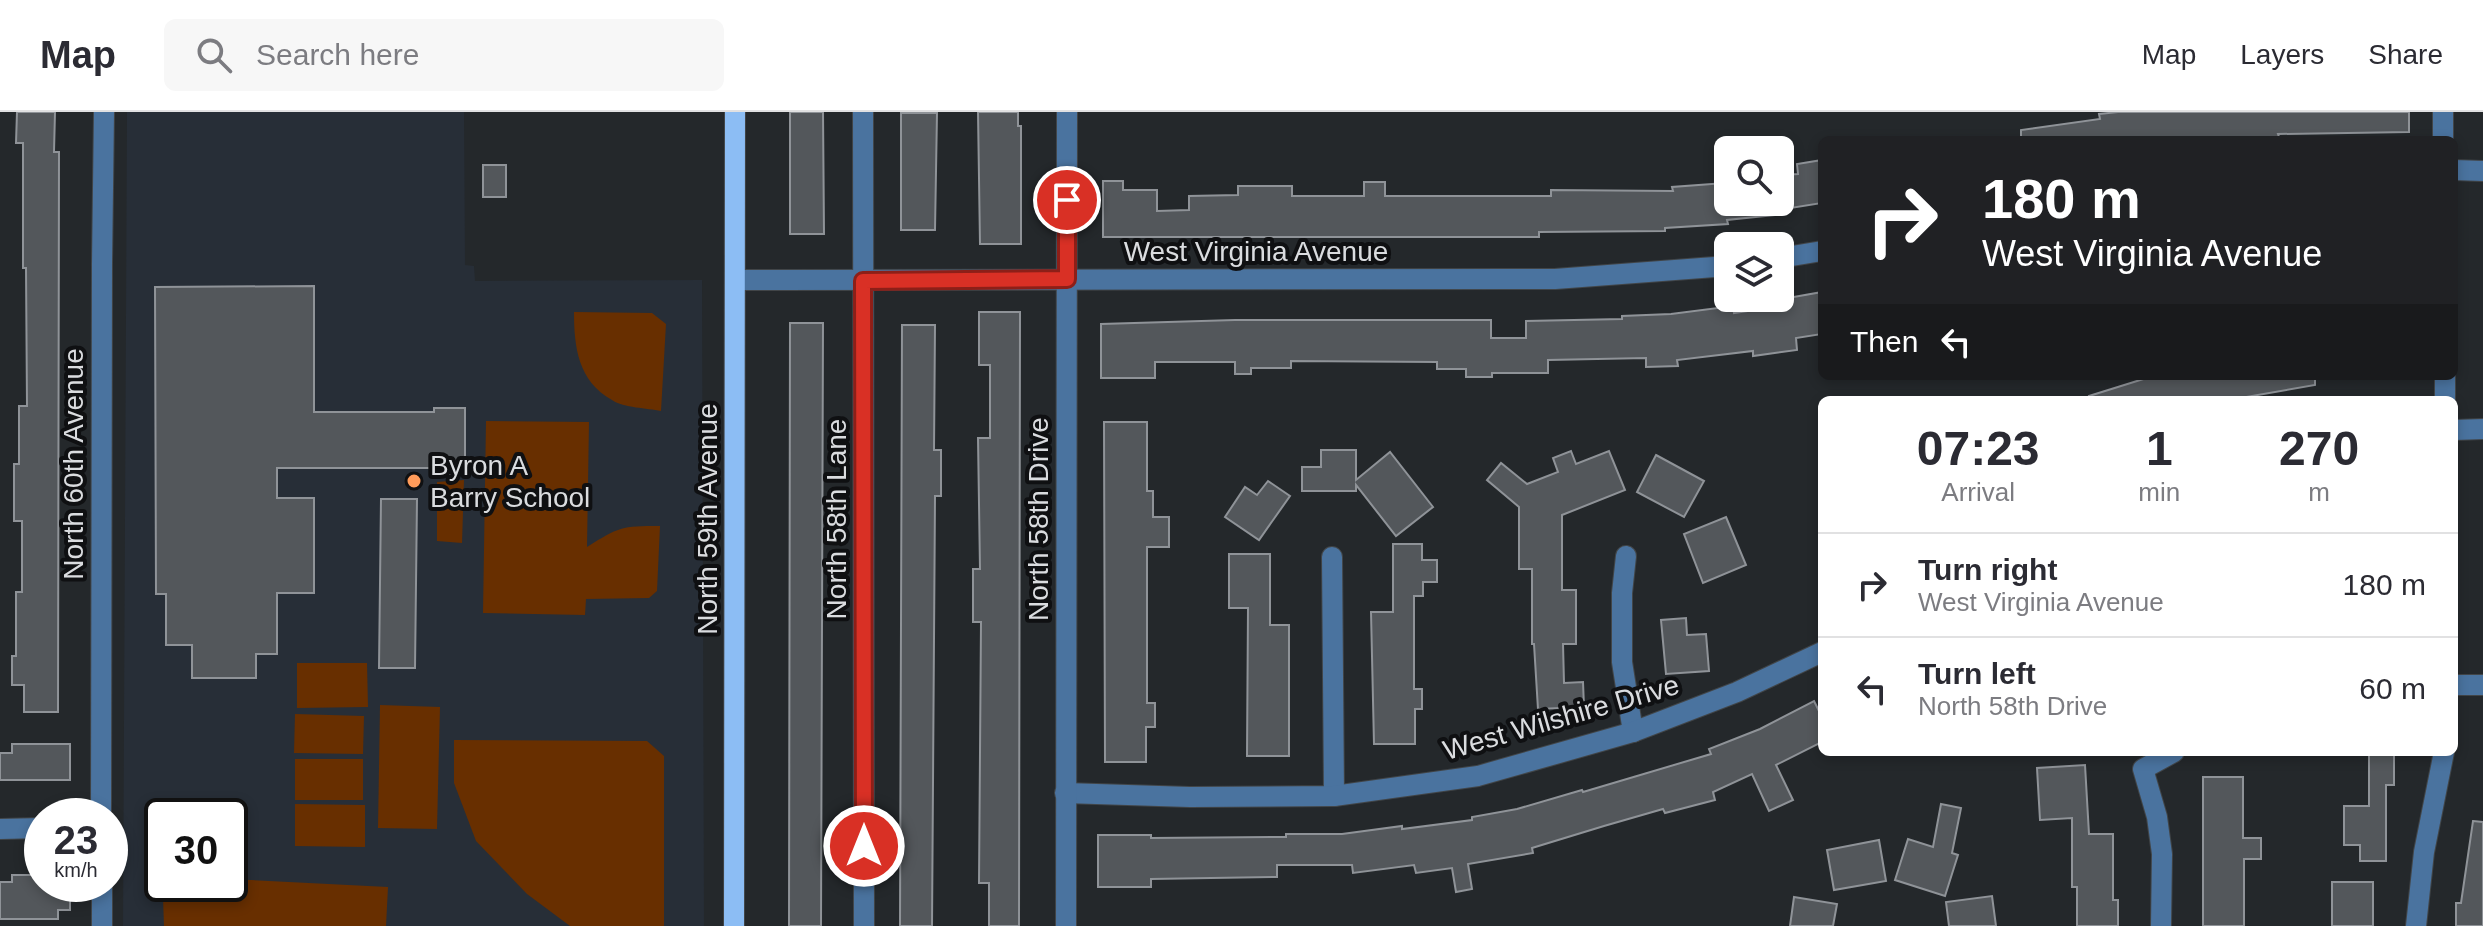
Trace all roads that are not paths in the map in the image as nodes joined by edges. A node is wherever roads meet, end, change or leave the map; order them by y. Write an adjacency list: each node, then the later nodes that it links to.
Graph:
1 (104, 112): 27 (street, North 60th Avenue)
2 (735, 112): 13 (main road, North 59th Avenue)
3 (863, 112): 14 (street, North 58th Lane)
4 (1067, 112): 12 (street, North 58th Drive)
5 (2443, 112): 6 (street)
6 (2443, 136)
7 (2458, 170): 8 (street)
8 (2483, 171)
9 (1818, 252): 10 (street)
10 (1794, 256)
11 (1714, 267): 12 (street, West Virginia Avenue)
12 (1067, 279): 14 (street, West Virginia Avenue); 25 (street, North 58th Drive)
13 (735, 280): 14 (street, West Virginia Avenue); 32 (main road, North 59th Avenue)
14 (863, 281): 33 (street, North 58th Lane)
15 (2483, 429): 16 (street)
16 (2458, 430)
17 (1626, 556): 22 (street)
18 (1332, 557): 26 (street)
19 (1818, 654): 22 (street, West Wilshire Drive)
20 (2458, 685): 21 (street)
21 (2483, 685)
22 (1633, 732): 26 (street, West Wilshire Drive)
23 (2167, 756): 35 (street)
24 (2443, 756): 36 (street)
25 (1065, 793): 26 (street, West Wilshire Drive); 34 (street, North 58th Drive)
26 (1334, 796)
27 (101, 798)
28 (24, 828): 29 (street)
29 (0, 829)
30 (102, 902): 31 (street)
31 (102, 926)
32 (734, 926)
33 (864, 926)
34 (1066, 926)
35 (2161, 926)
36 (2416, 926)

